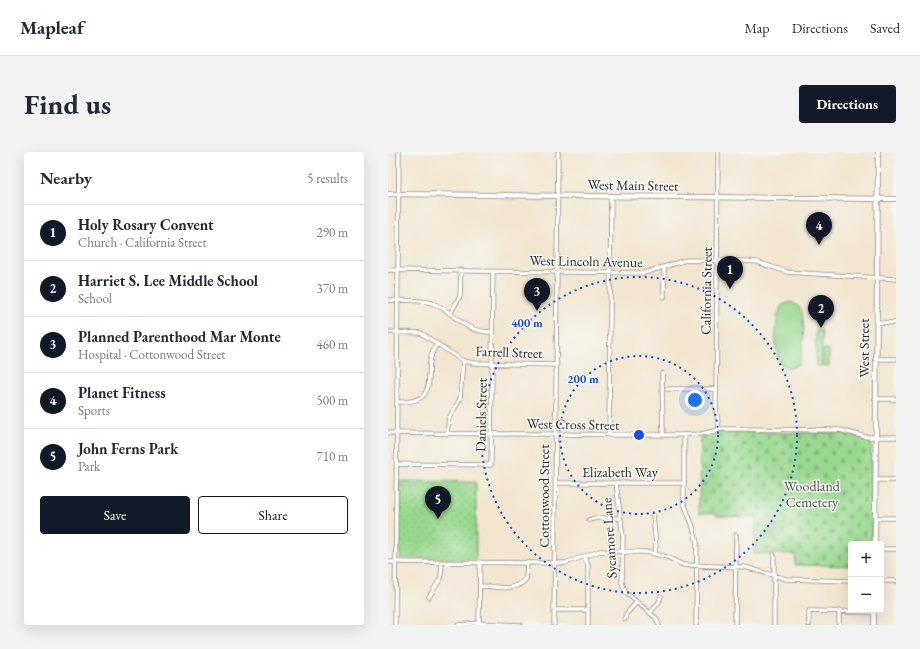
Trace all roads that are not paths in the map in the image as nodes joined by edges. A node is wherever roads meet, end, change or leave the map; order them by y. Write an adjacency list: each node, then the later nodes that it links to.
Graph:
1 (399, 152): 6 (street)
2 (558, 152): 7 (street, Cottonwood Street)
3 (718, 152): 9 (street, California Street)
4 (878, 152): 10 (main road, West Street)
5 (388, 194): 6 (main road, West Main Street)
6 (399, 194): 7 (main road, West Main Street); 15 (street)
7 (558, 195): 8 (main road, West Main Street); 18 (street, Cottonwood Street)
8 (611, 196): 9 (main road, West Main Street); 19 (street)
9 (718, 197): 10 (main road, West Main Street); 12 (street, California Street)
10 (877, 199): 11 (main road, West Main Street); 20 (main road, West Street)
11 (896, 199)
12 (717, 260): 13 (street, West Lincoln Avenue); 20 (street, West Lincoln Avenue); 39 (street, California Street)
13 (664, 267): 19 (street, West Lincoln Avenue); 22 (street)
14 (388, 270): 15 (street, West Lincoln Avenue)
15 (398, 270): 16 (street, West Lincoln Avenue); 24 (street)
16 (461, 270): 17 (street, West Lincoln Avenue); 25 (street)
17 (493, 270): 18 (street, West Lincoln Avenue); 30 (street, Daniels Street)
18 (557, 271): 19 (street, West Lincoln Avenue); 36 (street, Cottonwood Street)
19 (611, 274): 49 (street)
20 (876, 278): 21 (street, West Lincoln Avenue); 26 (main road, West Street)
21 (896, 279)
22 (664, 297)
23 (388, 300): 24 (street)
24 (398, 301): 25 (street); 29 (street)
25 (450, 314): 30 (street)
26 (876, 322): 27 (street); 32 (main road, West Street)
27 (896, 322)
28 (388, 332): 29 (street, Farrell Street)
29 (398, 332): 31 (street, Farrell Street); 42 (street)
30 (492, 332): 35 (street, Daniels Street)
31 (437, 344): 34 (street, Farrell Street); 42 (street)
32 (875, 359): 33 (street); 40 (main road, West Street)
33 (896, 359)
34 (463, 361): 35 (street, Farrell Street); 46 (street)
35 (492, 364): 36 (street, Farrell Street); 47 (street, Daniels Street)
36 (556, 365): 48 (street, Cottonwood Street)
37 (662, 373): 50 (street)
38 (666, 389): 39 (street)
39 (716, 389): 43 (street, California Street)
40 (875, 399): 41 (street); 52 (main road, West Street)
41 (896, 399)
42 (397, 402): 45 (street)
43 (718, 430): 51 (street, West Cross Street); 52 (street, West Cross Street)
44 (388, 433): 45 (street, West Cross Street)
45 (397, 433): 46 (street, West Cross Street); 54 (street)
46 (447, 434): 47 (street, West Cross Street)
47 (492, 434): 48 (street, West Cross Street); 54 (street, Daniels Street)
48 (556, 434): 49 (street, West Cross Street); 57 (street, Cottonwood Street)
49 (609, 435): 50 (street, West Cross Street)
50 (663, 435): 51 (street, West Cross Street)
51 (684, 435): 59 (street)
52 (875, 437): 53 (street, West Cross Street); 55 (main road, West Street)
53 (896, 437)
54 (396, 464): 74 (street)
55 (875, 480): 56 (street); 62 (main road, West Street)
56 (896, 480)
57 (556, 483): 58 (street, Elizabeth Way); 78 (street, Cottonwood Street)
58 (616, 483): 59 (street, Elizabeth Way); 61 (street, Sycamore Lane)
59 (684, 483): 79 (street)
60 (653, 515): 70 (street)
61 (620, 518): 64 (street); 69 (street, Sycamore Lane)
62 (875, 518): 63 (street); 66 (main road, West Street)
63 (896, 518)
64 (589, 520)
65 (736, 535): 80 (street)
66 (875, 541)
67 (884, 549): 68 (street)
68 (896, 549)
69 (623, 551): 70 (street); 72 (street); 88 (street, Sycamore Lane)
70 (655, 553): 79 (street)
71 (774, 555): 81 (street)
72 (584, 557): 78 (street); 90 (street)
73 (388, 562): 74 (street)
74 (396, 562): 75 (street); 97 (street)
75 (442, 562): 76 (street); 87 (street)
76 (480, 562): 77 (street); 85 (street)
77 (527, 563): 78 (street); 85 (street)
78 (555, 563): 89 (street, Cottonwood Street)
79 (697, 566): 80 (street); 103 (street)
80 (735, 567): 81 (street); 104 (street)
81 (774, 576): 82 (street); 105 (street)
82 (848, 581)
83 (884, 581): 84 (street)
84 (896, 581)
85 (480, 586): 96 (street)
86 (661, 596): 94 (street)
87 (429, 597)
88 (637, 602): 94 (street, Sycamore Lane); 95 (street)
89 (555, 610): 90 (street); 100 (street, Cottonwood Street)
90 (588, 610): 101 (street)
91 (839, 611): 92 (street); 106 (street); 107 (street)
92 (848, 611)
93 (874, 613): 108 (main road)
94 (650, 614): 102 (street, Sycamore Lane)
95 (625, 620)
96 (479, 623): 98 (street); 99 (street)
97 (395, 625)
98 (458, 625)
99 (521, 625)
100 (554, 625)
101 (588, 625)
102 (659, 625)
103 (696, 625)
104 (735, 625)
105 (774, 625)
106 (808, 625)
107 (839, 625)
108 (874, 625)

